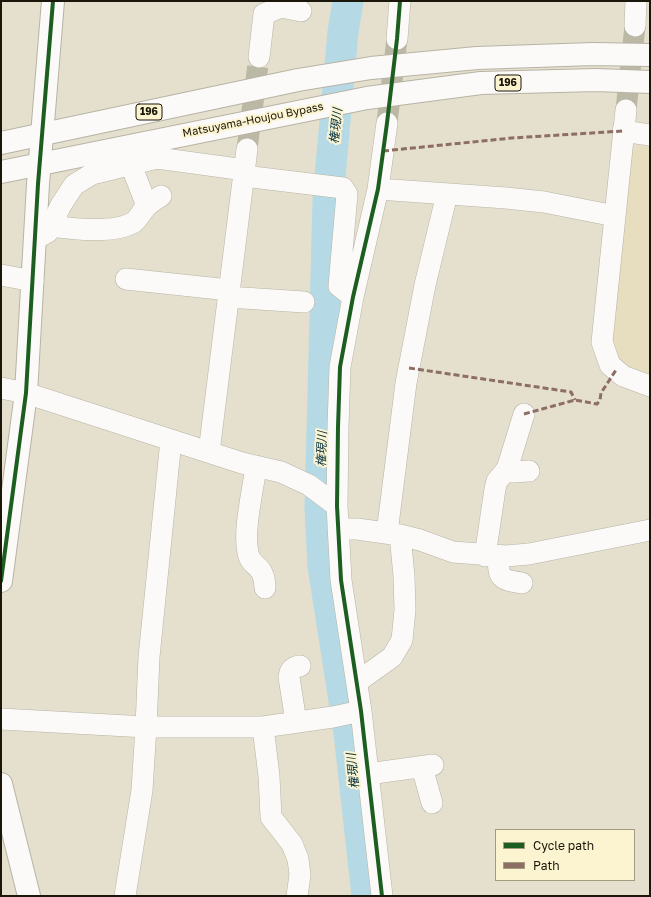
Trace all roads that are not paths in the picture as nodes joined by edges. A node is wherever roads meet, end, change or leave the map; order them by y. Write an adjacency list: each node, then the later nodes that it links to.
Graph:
1 (53, 1): 13 (main road)
2 (400, 1): 6 (street)
3 (636, 1): 5 (street)
4 (301, 10): 8 (street)
5 (634, 26)
6 (397, 39)
7 (650, 55): 13 (main road, 196)
8 (259, 57)
9 (650, 82): 17 (main road, Matsuyama-Houjou Bypass / 196)
10 (626, 110): 12 (street)
11 (388, 123): 21 (street)
12 (623, 131): 14 (street); 23 (street)
13 (42, 135): 15 (main road, 196); 17 (main road)
14 (650, 135)
15 (1, 143)
16 (247, 149): 20 (street)
17 (40, 163): 19 (main road, Matsuyama-Houjou Bypass / 196); 24 (main road)
18 (131, 165): 20 (street); 24 (street); 24 (street)
19 (1, 172)
20 (244, 173): 28 (street); 29 (street)
21 (378, 189): 22 (street); 29 (street)
22 (447, 194): 23 (street); 43 (street)
23 (615, 216): 31 (street)
24 (43, 233): 27 (main road)
25 (1, 275): 27 (street)
26 (126, 279): 28 (street)
27 (33, 281): 33 (main road)
28 (229, 294): 30 (street); 36 (street)
29 (353, 296): 40 (street)
30 (304, 302)
31 (650, 386)
32 (1, 388): 33 (street)
33 (26, 392): 35 (street); 45 (main road)
34 (524, 414): 38 (street)
35 (171, 440): 36 (street); 53 (street)
36 (209, 452): 37 (street)
37 (256, 466): 40 (street); 47 (street)
38 (506, 469): 39 (street); 44 (street)
39 (529, 472)
40 (334, 504): 41 (street)
41 (338, 529): 43 (street); 49 (street)
42 (650, 530): 44 (street)
43 (394, 534): 44 (street); 49 (street)
44 (492, 556): 46 (street)
45 (1, 581)
46 (522, 582)
47 (265, 588)
48 (300, 666): 52 (street)
49 (357, 682): 50 (street)
50 (358, 711): 52 (street); 55 (street)
51 (1, 719): 53 (street)
52 (296, 722): 54 (street)
53 (146, 727): 54 (street); 59 (street)
54 (263, 727): 60 (street)
55 (368, 774): 57 (street); 61 (street)
56 (1, 784): 58 (main road)
57 (432, 802)
58 (29, 896)
59 (125, 896)
60 (297, 896)
61 (382, 896)

